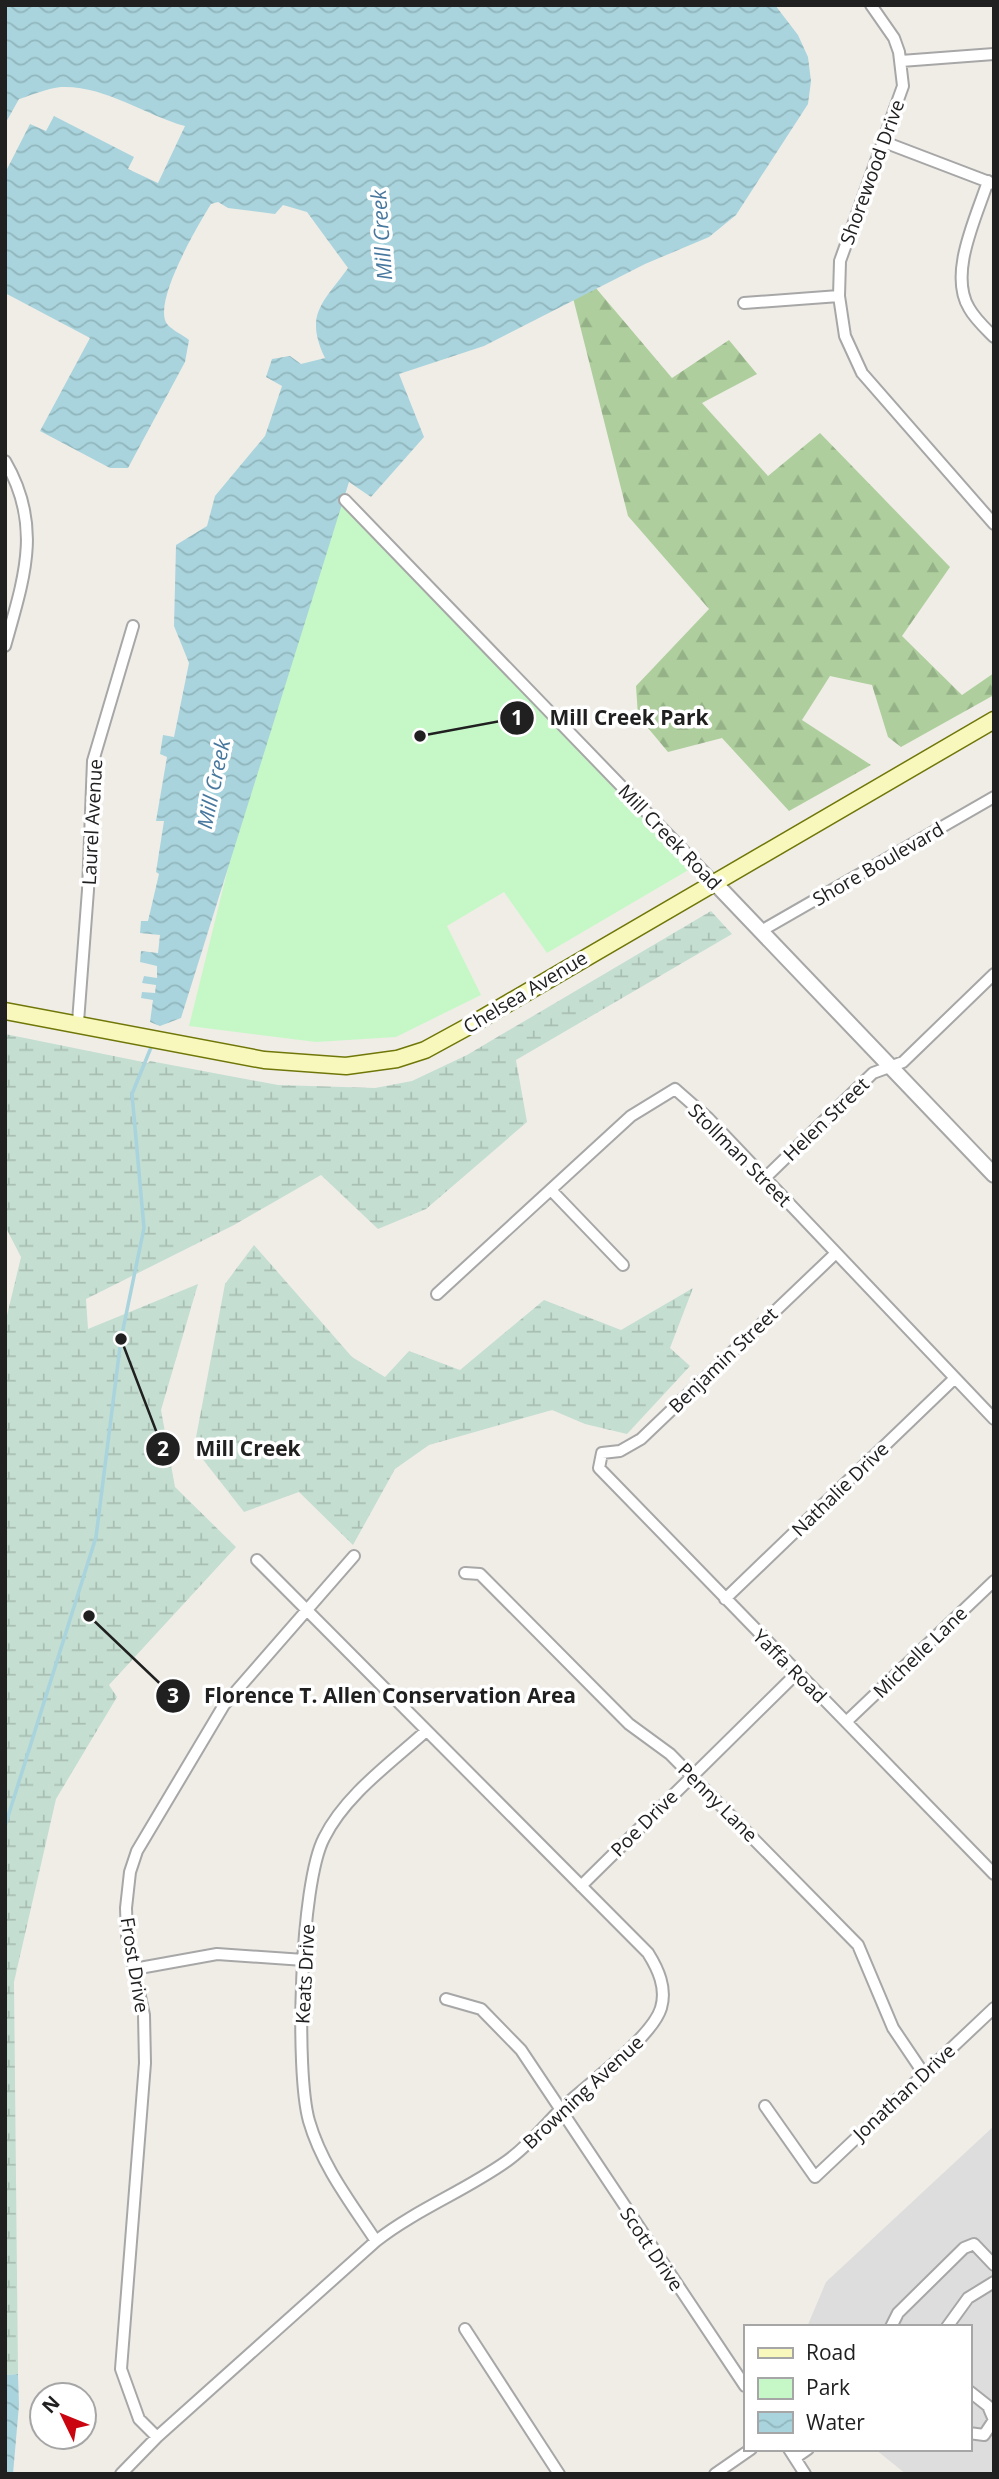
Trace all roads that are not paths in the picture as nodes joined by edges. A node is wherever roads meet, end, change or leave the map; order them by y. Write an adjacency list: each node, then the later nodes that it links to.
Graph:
1 (871, 5): 3 (street)
2 (994, 54): 3 (street)
3 (901, 61): 4 (street, Shorewood Drive)
4 (884, 142): 5 (street); 6 (street, Shorewood Drive)
5 (991, 183): 8 (street)
6 (839, 296): 7 (street); 11 (street, Shorewood Drive)
7 (744, 303)
8 (994, 337)
9 (5, 461): 13 (street)
10 (345, 500): 16 (street, Mill Creek Road)
11 (994, 524)
12 (133, 626): 20 (street, Laurel Avenue)
13 (5, 646)
14 (994, 720): 16 (main road, Chelsea Avenue)
15 (994, 797): 17 (street, Shore Boulevard)
16 (713, 881): 17 (street, Mill Creek Road); 20 (main road, Chelsea Avenue)
17 (761, 931): 21 (street, Mill Creek Road)
18 (994, 974): 21 (street, Helen Street)
19 (5, 1011): 20 (main road, Chelsea Avenue)
20 (78, 1023)
21 (890, 1065): 22 (street, Mill Creek Road); 23 (street, Helen Street)
22 (993, 1172)
23 (765, 1178): 24 (street, Stollman Street); 25 (street, Stollman Street)
24 (551, 1191): 26 (street); 27 (street, Stollman Street)
25 (836, 1253): 28 (street, Stollman Street); 30 (street, Benjamin Street)
26 (623, 1265)
27 (437, 1294)
28 (955, 1378): 29 (street, Stollman Street); 35 (street, Nathalie Drive)
29 (994, 1419)
30 (602, 1453): 35 (street, Yaffa Road)
31 (354, 1556): 36 (street, Frost Drive)
32 (257, 1560): 36 (street, Browning Avenue)
33 (465, 1573): 40 (street, Penny Lane)
34 (994, 1581): 38 (street, Michelle Lane)
35 (725, 1599): 37 (street, Yaffa Road)
36 (307, 1611): 39 (street, Browning Avenue); 44 (street, Frost Drive)
37 (797, 1673): 38 (street, Yaffa Road); 40 (street, Poe Drive)
38 (846, 1722): 41 (street, Yaffa Road)
39 (426, 1731): 42 (street, Browning Avenue); 43 (street, Keats Drive)
40 (692, 1775): 42 (street, Poe Drive); 47 (street, Penny Lane)
41 (994, 1874)
42 (581, 1886): 49 (street, Browning Avenue)
43 (304, 1960): 44 (street); 50 (street, Keats Drive)
44 (134, 1969): 59 (street, Frost Drive)
45 (446, 1999): 49 (street, Scott Drive)
46 (994, 2008): 47 (street, Jonathan Drive)
47 (924, 2074): 48 (street, Jonathan Drive)
48 (765, 2106)
49 (559, 2111): 50 (street, Browning Avenue); 56 (street, Scott Drive)
50 (376, 2241): 59 (street, Browning Avenue)
51 (994, 2265): 53 (street)
52 (994, 2282): 54 (street)
53 (892, 2325)
54 (948, 2325)
55 (465, 2329): 63 (street)
56 (744, 2385)
57 (971, 2393): 58 (street)
58 (971, 2433)
59 (157, 2437): 62 (street, Browning Avenue)
60 (748, 2451): 64 (street)
61 (792, 2454): 65 (street)
62 (121, 2474)
63 (559, 2474)
64 (715, 2474)
65 (805, 2474)

